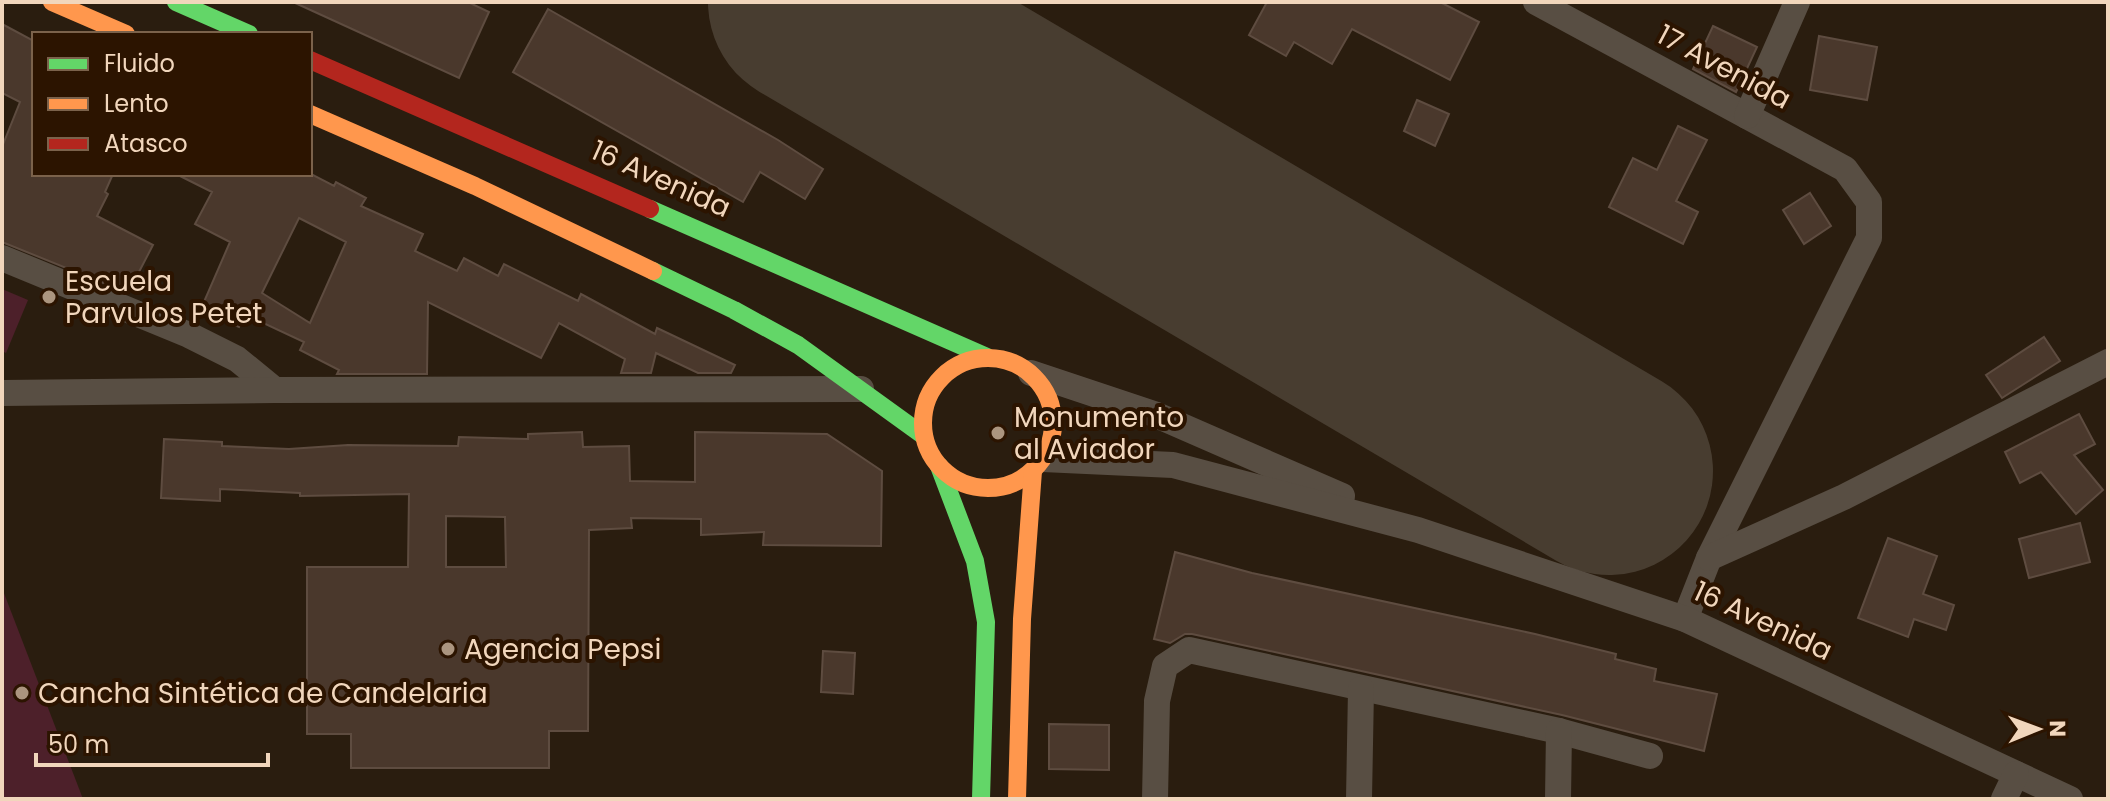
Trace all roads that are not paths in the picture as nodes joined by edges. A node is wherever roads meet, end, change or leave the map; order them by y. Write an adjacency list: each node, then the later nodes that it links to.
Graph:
1 (52, 2): 5 (street)
2 (176, 2): 6 (street)
3 (1536, 2): 9 (street, 17 Avenida)
4 (1797, 2): 9 (street)
5 (121, 32)
6 (244, 32)
7 (312, 61): 10 (street, 16 Avenida)
8 (312, 115): 11 (street)
9 (1747, 116): 23 (street, 17 Avenida)
10 (434, 128): 11 (street); 13 (street, 16 Avenida)
11 (421, 163): 16 (street)
12 (2, 258): 17 (street)
13 (987, 357): 15 (street); 19 (street)
14 (2108, 362): 23 (street)
15 (1031, 373): 20 (street); 22 (street, 16 Avenida)
16 (861, 389): 17 (street); 19 (street)
17 (275, 390): 18 (street)
18 (2, 393)
19 (924, 436): 21 (street)
20 (1038, 465): 21 (street); 22 (street, 16 Avenida); 30 (street)
21 (939, 466): 29 (street)
22 (1418, 530): 24 (street, 16 Avenida)
23 (1709, 558): 24 (street)
24 (1685, 619): 28 (street, 16 Avenida)
25 (1361, 689): 26 (street); 31 (street); 32 (street)
26 (1559, 731): 27 (street); 33 (street)
27 (1650, 756)
28 (2016, 774): 34 (street); 35 (street, 16 Avenida)
29 (981, 799)
30 (1017, 799)
31 (1155, 799)
32 (1359, 799)
33 (1558, 799)
34 (2004, 799)
35 (2070, 799)

